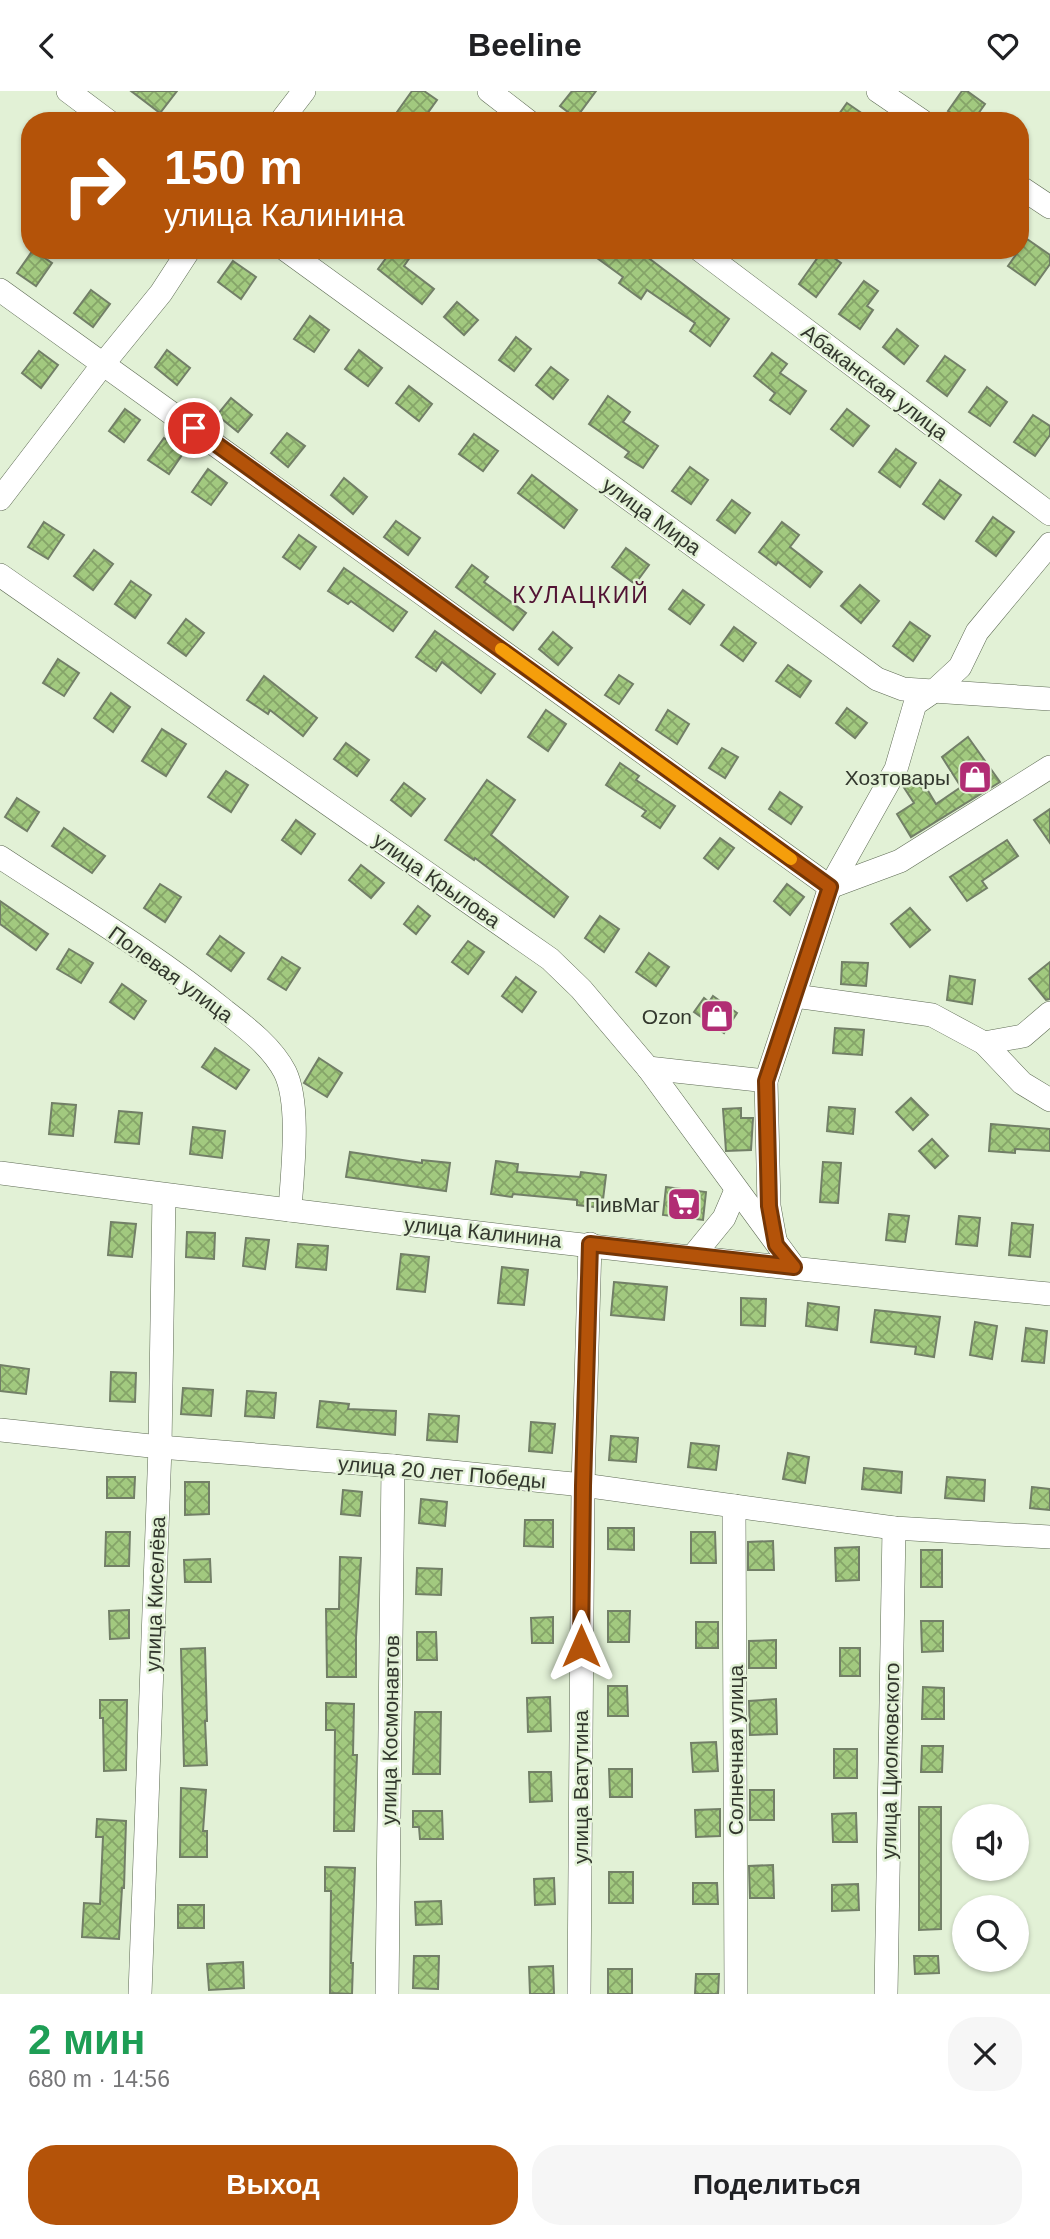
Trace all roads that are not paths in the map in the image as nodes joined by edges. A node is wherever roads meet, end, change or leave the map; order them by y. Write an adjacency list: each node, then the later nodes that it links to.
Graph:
1 (68, 91): 5 (street)
2 (304, 91): 6 (street)
3 (489, 91): 7 (street)
4 (878, 91): 8 (street)
5 (96, 112)
6 (288, 112)
7 (516, 112)
8 (909, 112)
9 (1029, 193): 10 (street)
10 (1050, 207)
11 (183, 259): 15 (street)
12 (298, 259): 20 (street, улица Мира)
13 (712, 259): 17 (street, Абаканская улица)
14 (0, 290): 15 (street)
15 (104, 363): 16 (street); 24 (street)
16 (0, 499)
17 (1050, 514)
18 (1050, 544): 20 (street)
19 (0, 575): 28 (street, улица Крылова)
20 (934, 691): 21 (street, улица Мира); 24 (street)
21 (1050, 699)
22 (1050, 767): 24 (street)
23 (0, 857): 34 (street, Полевая улица)
24 (830, 887): 25 (street)
25 (795, 996): 27 (street); 29 (street)
26 (1050, 1013): 27 (street)
27 (984, 1043): 30 (street)
28 (648, 1068): 29 (street); 32 (street, улица Крылова)
29 (766, 1081): 36 (street)
30 (1050, 1100)
31 (0, 1173): 33 (street, улица Калинина)
32 (736, 1190): 36 (street, улица Крылова); 37 (street)
33 (164, 1195): 34 (street, улица Калинина); 41 (street, улица Киселёва)
34 (290, 1210): 35 (street, улица Калинина)
35 (590, 1244): 37 (street, улица Калинина); 43 (street, улица Ватутина)
36 (776, 1245): 38 (street, улица Крылова)
37 (693, 1256): 38 (street, улица Калинина)
38 (794, 1267): 39 (street, улица Калинина)
39 (1050, 1294)
40 (0, 1430): 41 (street, улица 20 лет Победы)
41 (160, 1447): 42 (street, улица 20 лет Победы); 47 (street, улица Киселёва)
42 (393, 1467): 43 (street, улица 20 лет Победы); 48 (street, улица Космонавтов)
43 (583, 1486): 44 (street, улица 20 лет Победы); 49 (street, улица Ватутина)
44 (734, 1506): 45 (street, улица 20 лет Победы); 50 (street, Солнечная улица)
45 (894, 1528): 46 (street, улица 20 лет Победы); 51 (street, улица Циолковского)
46 (1050, 1537)
47 (140, 1994)
48 (387, 1994)
49 (579, 1994)
50 (736, 1994)
51 (886, 1994)

